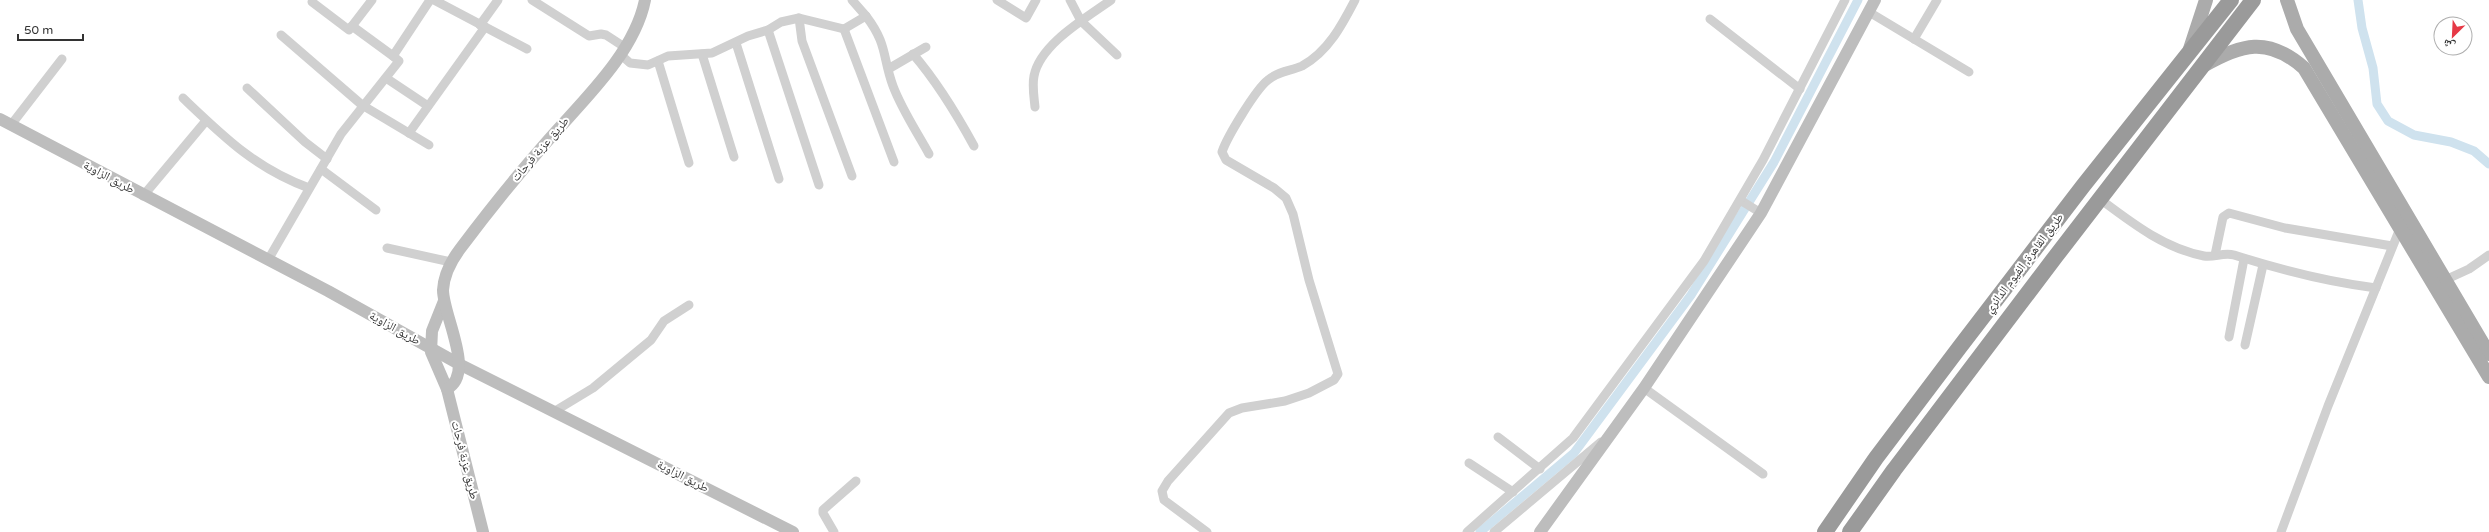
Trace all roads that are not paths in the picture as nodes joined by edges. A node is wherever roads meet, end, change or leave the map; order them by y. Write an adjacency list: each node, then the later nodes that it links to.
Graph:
1 (372, 0): 26 (street)
2 (430, 0): 40 (street)
3 (434, 0): 27 (street)
4 (498, 0): 27 (street)
5 (532, 0): 36 (street)
6 (645, 0): 36 (street, طريق عزبة فرحات)
7 (852, 0): 22 (street)
8 (997, 0): 9 (street)
9 (1036, 0)
10 (1070, 0): 25 (street)
11 (1110, 0): 25 (street)
12 (1355, 0): 107 (street)
13 (1845, 0): 48 (street)
14 (1875, 0): 21 (street)
15 (1937, 0): 31 (street)
16 (2206, 0): 35 (main road)
17 (2231, 0): 35 (highway, طريق القاهرة, الفيوم الدائري)
18 (2253, 0): 43 (highway, طريق القاهرة, الفيوم الدائري)
19 (2287, 0): 74 (main road)
20 (312, 2): 26 (street)
21 (1869, 12): 31 (street); 72 (street)
22 (866, 16): 28 (street); 44 (street)
23 (799, 18): 28 (street); 29 (street); 65 (street)
24 (1710, 19): 48 (street)
25 (1081, 21): 39 (street); 52 (street)
26 (352, 26): 40 (street)
27 (483, 26): 34 (street); 51 (street)
28 (844, 29): 62 (street)
29 (768, 30): 32 (street); 67 (street)
30 (281, 35): 50 (street)
31 (1914, 39): 45 (street)
32 (736, 43): 37 (street); 66 (street)
33 (926, 47): 38 (street)
34 (526, 49)
35 (2190, 50): 68 (highway, طريق القاهرة, الفيوم الدائري)
36 (624, 52): 42 (street); 82 (street, طريق عزبة فرحات)
37 (702, 54): 42 (street); 60 (street)
38 (913, 54): 44 (street); 58 (street)
39 (1117, 55)
40 (393, 56): 46 (street)
41 (62, 59): 55 (street)
42 (658, 61): 63 (street)
43 (2203, 66): 71 (highway, طريق القاهرة, الفيوم الدائري); 75 (main road)
44 (890, 68): 59 (street)
45 (1969, 72)
46 (386, 78): 50 (street); 51 (street)
47 (247, 88): 61 (street)
48 (1800, 89): 72 (street)
49 (183, 98): 54 (street)
50 (362, 105): 56 (street); 61 (street)
51 (428, 106): 56 (street)
52 (1035, 107)
53 (0, 119): 55 (street, طريق الزاوية)
54 (206, 122): 69 (street); 70 (street)
55 (11, 125): 70 (street, طريق الزاوية)
56 (409, 133): 57 (street)
57 (429, 145)
58 (974, 146)
59 (929, 154)
60 (734, 156)
61 (326, 158): 64 (street)
62 (894, 162)
63 (689, 163)
64 (320, 169): 69 (street); 73 (street)
65 (852, 176)
66 (779, 179)
67 (819, 185)
68 (2083, 186): 71 (highway); 111 (highway, طريق القاهرة, الفيوم الدائري)
69 (309, 188): 81 (street)
70 (143, 196): 81 (street, طريق الزاوية)
71 (2100, 199): 78 (street); 112 (highway, طريق القاهرة, الفيوم الدائري)
72 (1750, 206): 94 (street); 100 (street)
73 (376, 210)
74 (2406, 213): 75 (street); 84 (main road)
75 (2401, 227): 76 (street); 84 (main road)
76 (2392, 246): 78 (street); 85 (street)
77 (387, 248): 82 (street)
78 (2215, 255): 80 (street)
79 (2489, 255): 84 (street)
80 (2244, 259): 83 (street); 88 (street)
81 (268, 260): 90 (street, طريق الزاوية)
82 (451, 262): 86 (street, طريق عزبة فرحات)
83 (2263, 265): 85 (street); 89 (street)
84 (2440, 283): 91 (main road); 93 (main road)
85 (2376, 288): 113 (street)
86 (444, 301): 90 (street, طريق عزبة فرحات); 92 (street, طريق عزبة فرحات)
87 (689, 305): 96 (street)
88 (2229, 337)
89 (2245, 345)
90 (430, 348): 92 (street, طريق الزاوية); 95 (street, طريق عزبة فرحات)
91 (2489, 354)
92 (460, 364): 95 (street); 96 (street, طريق الزاوية)
93 (2489, 377)
94 (1644, 388): 97 (street); 101 (street)
95 (447, 389): 104 (street, طريق عزبة فرحات)
96 (555, 411): 105 (street, طريق الزاوية)
97 (1608, 436): 109 (street); 110 (street)
98 (1498, 437): 100 (street)
99 (1469, 463): 103 (street)
100 (1540, 469): 103 (street)
101 (1763, 474)
102 (856, 481): 106 (street)
103 (1513, 492): 108 (street)
104 (483, 532)
105 (793, 532)
106 (834, 532)
107 (1206, 532)
108 (1467, 532)
109 (1494, 532)
110 (1540, 532)
111 (1825, 532)
112 (1850, 532)
113 (2281, 532)

